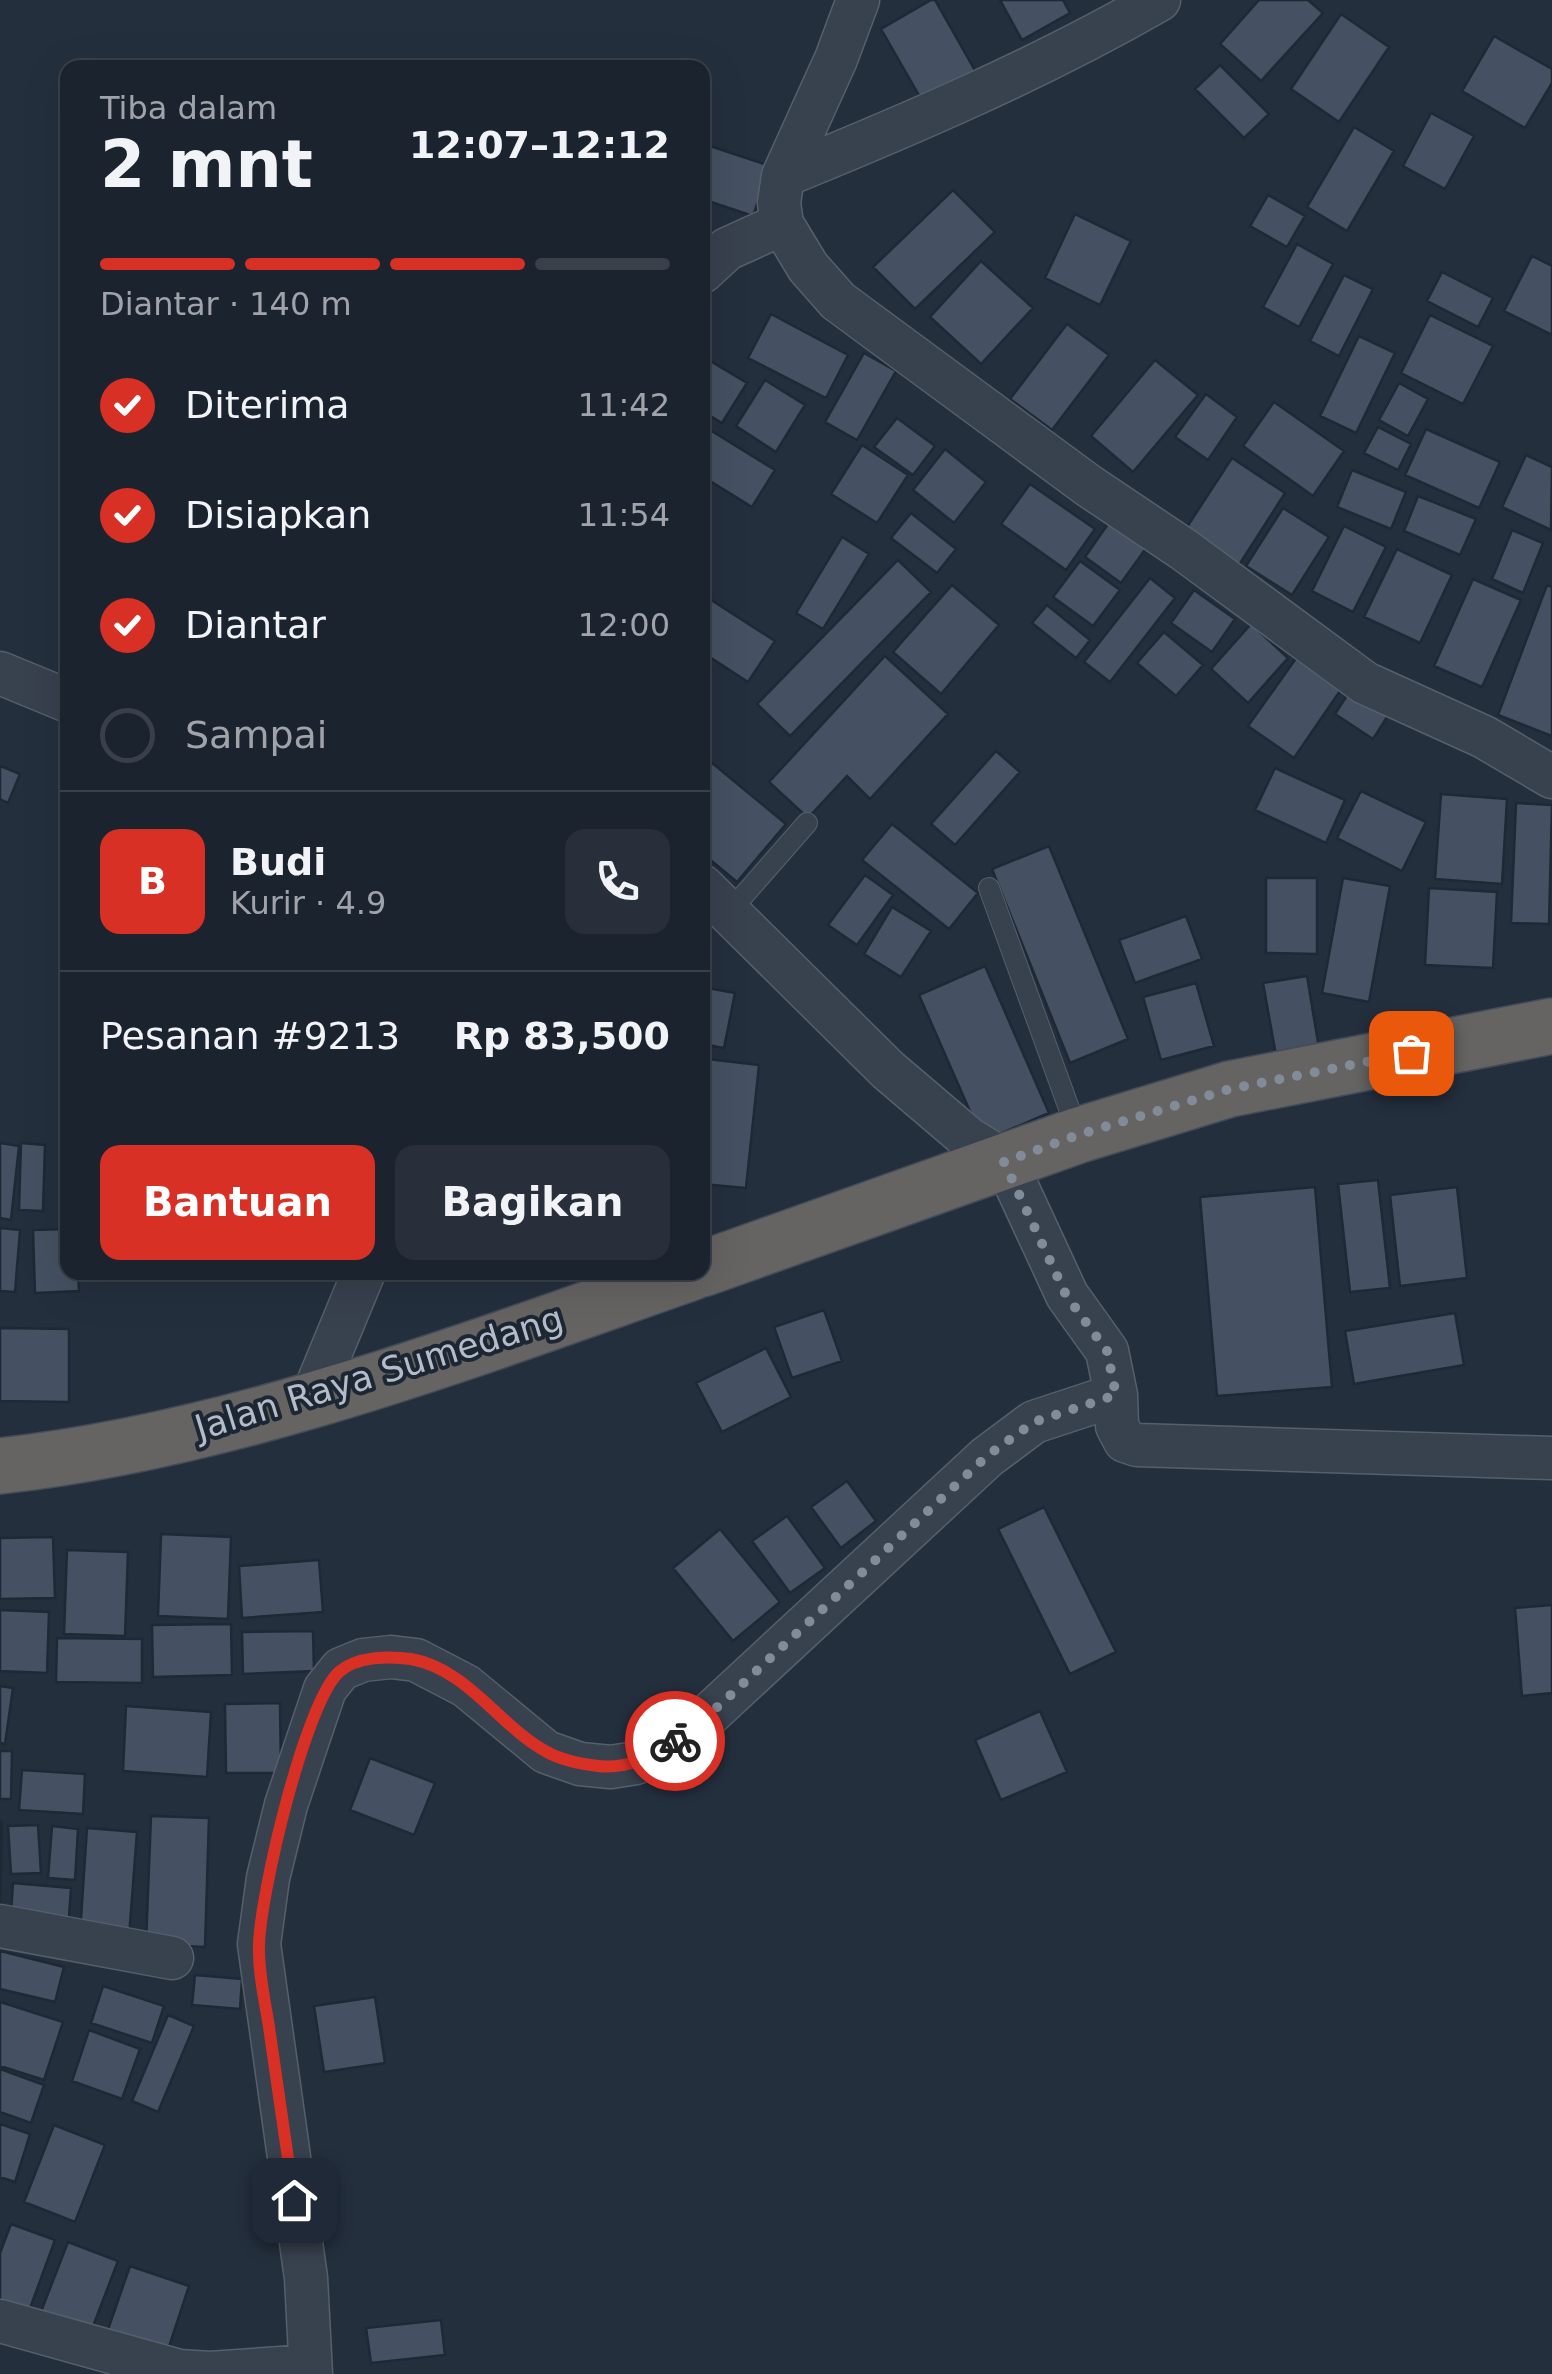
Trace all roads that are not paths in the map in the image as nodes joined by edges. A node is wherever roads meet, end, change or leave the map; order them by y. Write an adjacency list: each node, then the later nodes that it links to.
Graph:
1 (858, 0): 3 (street)
2 (1158, 0): 3 (street)
3 (783, 176): 4 (street)
4 (782, 224): 5 (street); 8 (street)
5 (710, 264)
6 (0, 673): 7 (street)
7 (60, 698)
8 (1552, 776)
9 (807, 823): 11 (lane)
10 (988, 888): 13 (lane)
11 (716, 899): 14 (street)
12 (1552, 1026): 13 (highway)
13 (1078, 1135): 14 (highway)
14 (989, 1168): 15 (highway); 18 (street)
15 (710, 1266)
16 (361, 1280): 19 (street)
17 (670, 1280): 19 (highway, Jalan Raya Sumedang)
18 (1116, 1395): 20 (street); 25 (street)
19 (311, 1400): 21 (highway, Jalan Raya Sumedang)
20 (1552, 1458)
21 (0, 1466)
22 (0, 1926): 23 (street)
23 (172, 1958)
24 (0, 2321): 25 (street)
25 (310, 2370)

